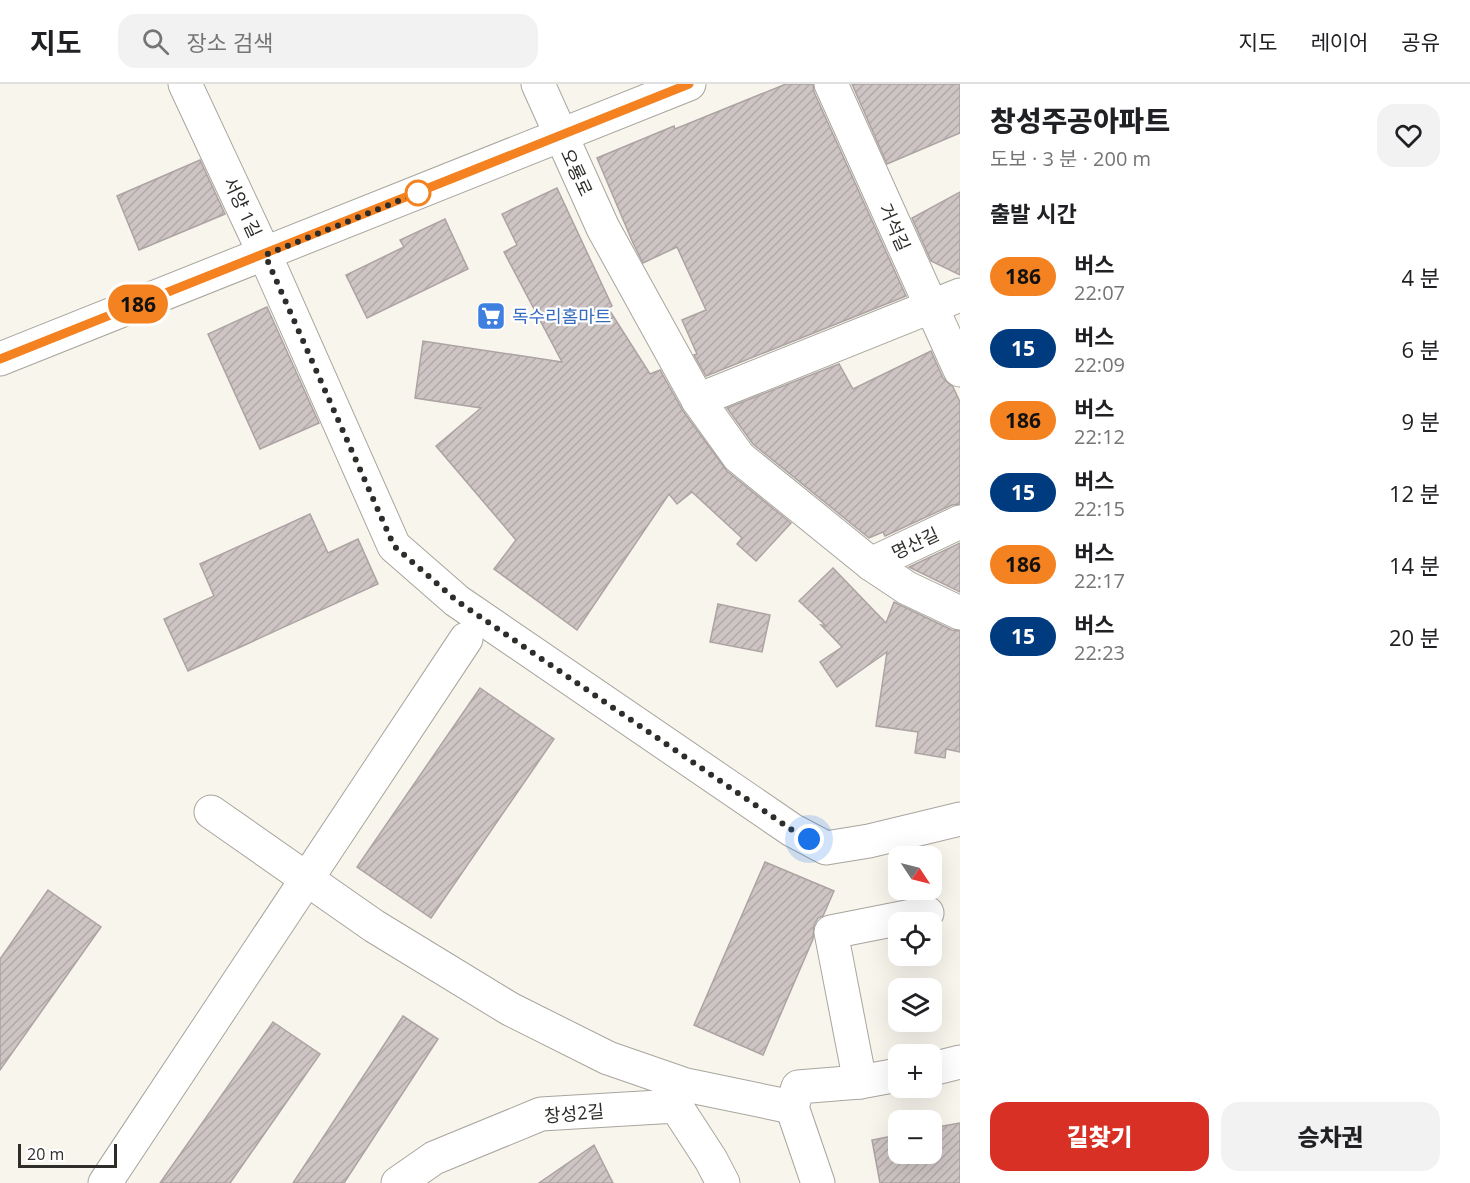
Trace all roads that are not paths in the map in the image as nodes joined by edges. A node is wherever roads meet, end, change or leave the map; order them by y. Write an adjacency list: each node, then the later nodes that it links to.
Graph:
1 (185, 84): 6 (street, 서양 1길)
2 (537, 84): 5 (street, 오룡로)
3 (689, 84): 5 (street)
4 (831, 84): 8 (street, 거석길)
5 (560, 135): 6 (street); 11 (street, 오룡로)
6 (265, 255): 9 (street); 17 (street, 서양 1길)
7 (960, 295): 8 (street)
8 (931, 308): 10 (street, 거석길); 11 (street)
9 (0, 359)
10 (960, 370)
11 (698, 400): 13 (street, 오룡로)
12 (960, 522): 13 (street, 명산길)
13 (871, 564): 14 (street, 오룡로)
14 (960, 613)
15 (466, 639): 18 (street)
16 (211, 812): 18 (street)
17 (960, 819)
18 (307, 879): 24 (street); 25 (street)
19 (888, 921): 23 (street)
20 (960, 1062): 21 (street)
21 (942, 1066)
22 (888, 1077): 23 (street)
23 (860, 1082): 24 (street)
24 (792, 1107): 28 (street)
25 (105, 1183)
26 (398, 1183): 27 (street, 창성2길)
27 (723, 1183)
28 (818, 1183)

